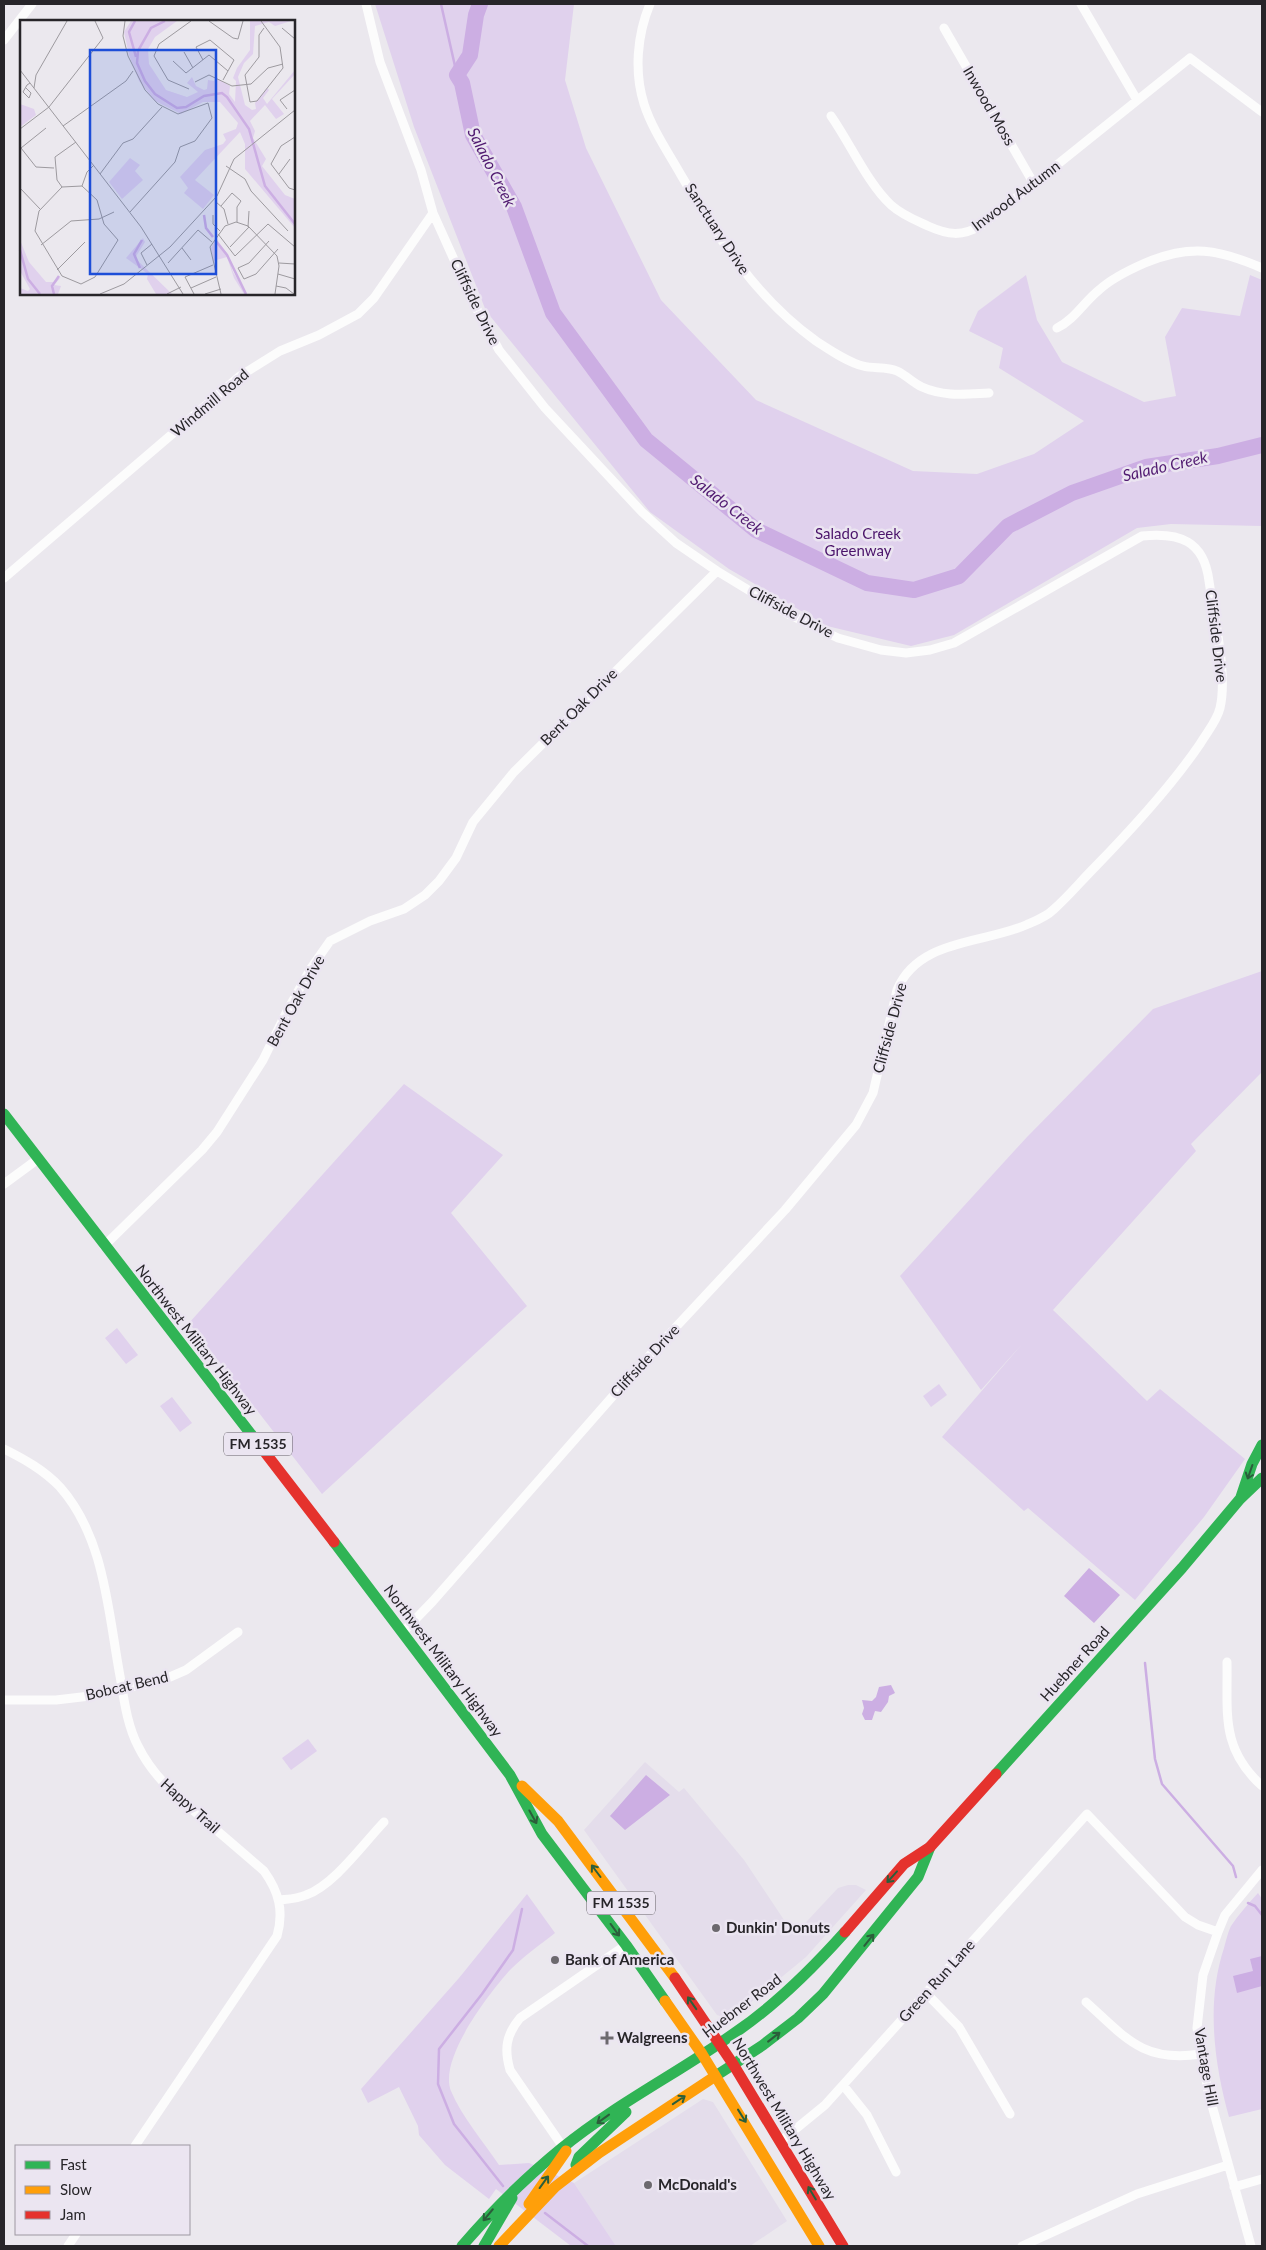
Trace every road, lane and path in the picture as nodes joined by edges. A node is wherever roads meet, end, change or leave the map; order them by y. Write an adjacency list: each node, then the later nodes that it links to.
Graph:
1 (32, 4): 6 (street)
2 (366, 4): 11 (street, Cliffside Drive)
3 (650, 4): 14 (street, Sanctuary Drive)
4 (1081, 4): 7 (street)
5 (944, 28): 10 (street, Inwood Moss)
6 (4, 40)
7 (1137, 100): 8 (street, Inwood Autumn); 10 (street, Inwood Autumn)
8 (1262, 112)
9 (832, 116): 10 (street, Inwood Autumn)
10 (1034, 184)
11 (434, 213): 15 (street, Cliffside Drive); 16 (street, Windmill Road)
12 (1262, 268): 13 (street)
13 (1056, 328)
14 (989, 394)
15 (717, 571): 20 (street, Bent Oak Drive); 26 (street, Cliffside Drive)
16 (4, 578)
17 (4, 1114): 18 (main road, Northwest Military Highway / FM 1535)
18 (38, 1159): 19 (street); 20 (main road, Northwest Military Highway / FM 1535)
19 (4, 1184)
20 (104, 1246): 26 (main road, Northwest Military Highway / FM 1535)
21 (1262, 1445): 24 (main road, Huebner Road, one-way to 24)
22 (4, 1449): 28 (street, Happy Trail)
23 (1262, 1478): 24 (main road, Huebner Road)
24 (1240, 1499): 33 (main road, Huebner Road)
25 (238, 1632): 28 (street, Bobcat Bend)
26 (403, 1632): 30 (main road, Northwest Military Highway / FM 1535)
27 (1228, 1662): 31 (street)
28 (122, 1688): 29 (street, Bobcat Bend); 35 (street, Happy Trail)
29 (4, 1700)
30 (510, 1775): 39 (main road, Northwest Military Highway / FM 1535, one-way to 39); 42 (main road, Northwest Military Highway / FM 1535, one-way to 30)
31 (1262, 1786)
32 (384, 1822): 35 (street)
33 (930, 1847): 36 (main road, Huebner Road, one-way to 36); 37 (main road, Huebner Road)
34 (1262, 1870): 38 (street, Vantage Hill)
35 (279, 1900): 51 (street, Happy Trail)
36 (869, 1903): 37 (main road); 42 (main road, Huebner Road)
37 (887, 1917): 45 (main road, Huebner Road, one-way to 37)
38 (1218, 1932): 40 (street, Green Run Lane); 44 (street, Vantage Hill)
39 (626, 1945): 43 (main road, Northwest Military Highway / FM 1535); 52 (street)
40 (926, 1993): 47 (street, Green Run Lane); 49 (street)
41 (1086, 2002): 44 (street)
42 (720, 2043): 43 (main road, Huebner Road); 45 (main road, Northwest Military Highway / FM 1535)
43 (702, 2054): 46 (main road, Northwest Military Highway / FM 1535); 48 (main road, Huebner Road)
44 (1201, 2054): 53 (street, Vantage Hill)
45 (733, 2064): 46 (main road, Huebner Road); 50 (main road, Northwest Military Highway / FM 1535)
46 (716, 2075): 54 (main road, Huebner Road, one-way to 46); 65 (main road, Northwest Military Highway / FM 1535, one-way to 65)
47 (843, 2086): 50 (street, Green Run Lane); 55 (street)
48 (648, 2089): 52 (main road, Huebner Road, one-way to 52); 54 (main road)
49 (1010, 2114)
50 (781, 2141): 66 (main road, Northwest Military Highway / FM 1535, one-way to 50)
51 (136, 2145)
52 (564, 2149): 54 (street); 57 (main road, Huebner Road); 60 (main road, one-way to 52)
53 (1228, 2165): 58 (street, Vantage Hill); 67 (street)
54 (578, 2168): 60 (main road, Huebner Road)
55 (896, 2172)
56 (1262, 2179): 58 (street)
57 (523, 2182): 62 (main road, Huebner Road, one-way to 62); 63 (main road)
58 (1234, 2187): 68 (street, Vantage Hill)
59 (75, 2235): 61 (street)
60 (507, 2237): 64 (main road, Huebner Road)
61 (68, 2246)
62 (462, 2246)
63 (484, 2246)
64 (499, 2246)
65 (819, 2246)
66 (843, 2246)
67 (1022, 2246)
68 (1250, 2246)

